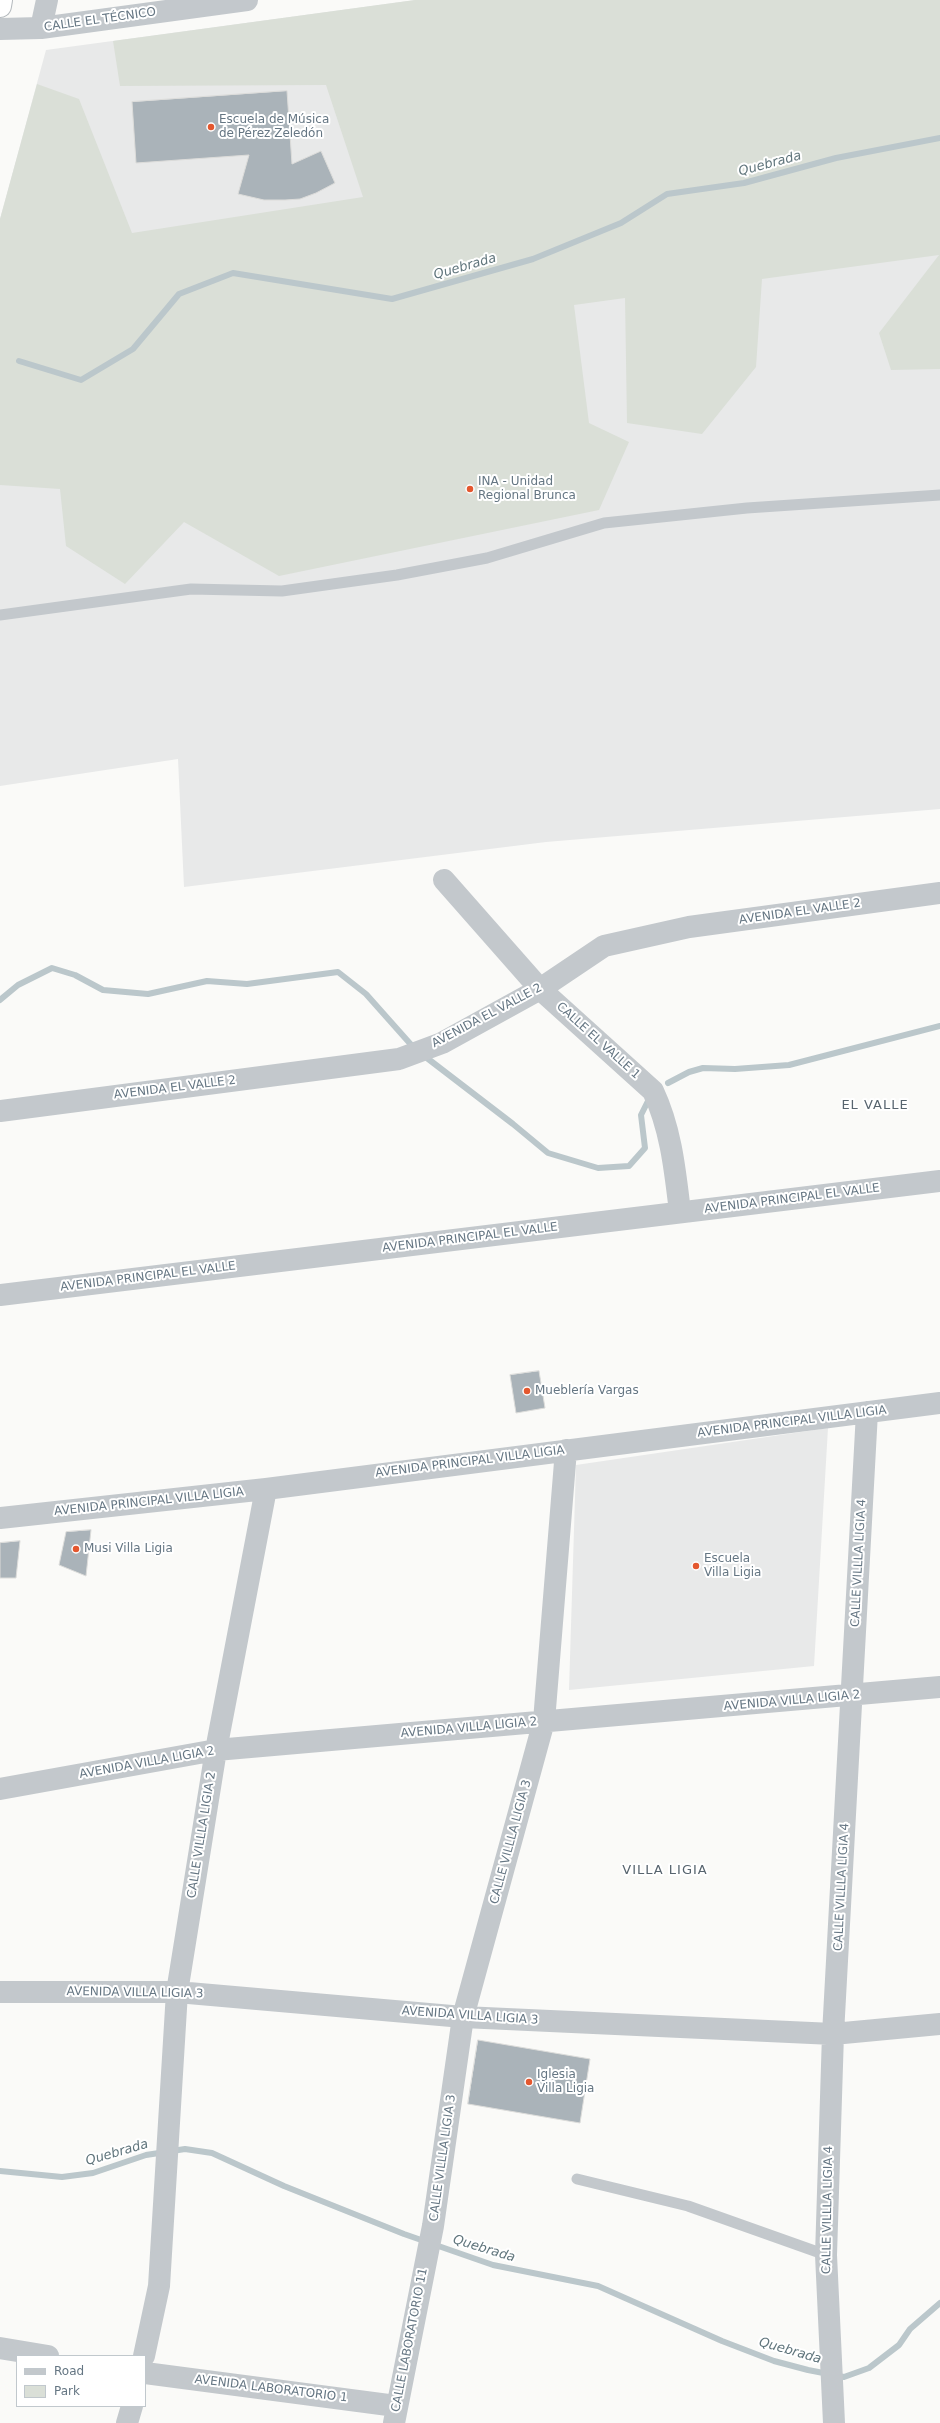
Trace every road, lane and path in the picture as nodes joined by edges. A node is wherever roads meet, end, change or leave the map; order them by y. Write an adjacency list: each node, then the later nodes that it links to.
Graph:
1 (1, 0): 4 (highway)
2 (47, 0): 5 (street)
3 (247, 0): 5 (street, CALLE EL TÉCNICO)
4 (0, 6)
5 (41, 28): 6 (street, CALLE EL TÉCNICO)
6 (0, 29)
7 (940, 495): 8 (lane)
8 (0, 615)
9 (444, 880): 11 (street, CALLE EL VALLE 1)
10 (940, 893): 11 (street, AVENIDA EL VALLE 2)
11 (540, 989): 12 (street, AVENIDA EL VALLE 2); 14 (street, CALLE EL VALLE 1)
12 (0, 1111)
13 (940, 1181): 14 (street, AVENIDA PRINCIPAL EL VALLE)
14 (680, 1212): 15 (street, AVENIDA PRINCIPAL EL VALLE)
15 (0, 1295)
16 (940, 1403): 17 (street, AVENIDA PRINCIPAL VILLA LIGIA)
17 (867, 1412): 18 (street, AVENIDA PRINCIPAL VILLA LIGIA); 22 (street, CALLE VILLLA LIGIA 4)
18 (566, 1450): 19 (street, AVENIDA PRINCIPAL VILLA LIGIA); 23 (street, CALLE VILLLA LIGIA 3)
19 (266, 1489): 20 (street, AVENIDA PRINCIPAL VILLA LIGIA); 24 (street, CALLE VILLLA LIGIA 2)
20 (0, 1518)
21 (940, 1687): 22 (street, AVENIDA VILLA LIGIA 2)
22 (852, 1696): 23 (street, AVENIDA VILLA LIGIA 2); 30 (street, CALLE VILLLA LIGIA 4)
23 (544, 1721): 24 (street, AVENIDA VILLA LIGIA 2); 28 (street, CALLE VILLLA LIGIA 3)
24 (216, 1750): 25 (street, AVENIDA VILLA LIGIA 2); 27 (street, CALLE VILLLA LIGIA 2)
25 (0, 1789)
26 (0, 1992): 27 (street, AVENIDA VILLA LIGIA 3)
27 (177, 1992): 28 (street, AVENIDA VILLA LIGIA 3); 36 (street, CALLE VILLLA LIGIA 2)
28 (463, 2017): 30 (street, AVENIDA VILLA LIGIA 3); 33 (street, CALLE VILLLA LIGIA 3)
29 (940, 2024): 30 (street, AVENIDA VILLA LIGIA 3)
30 (833, 2034): 32 (street, CALLE VILLLA LIGIA 4)
31 (577, 2179): 32 (lane)
32 (826, 2255): 41 (street, CALLE VILLLA LIGIA 4)
33 (427, 2256): 39 (street, CALLE LABORATORIO 11)
34 (0, 2348): 35 (street)
35 (42, 2355)
36 (144, 2355)
37 (146, 2373): 39 (street, AVENIDA LABORATORIO 1)
38 (132, 2407): 40 (street)
39 (395, 2414)
40 (127, 2423)
41 (834, 2423)

